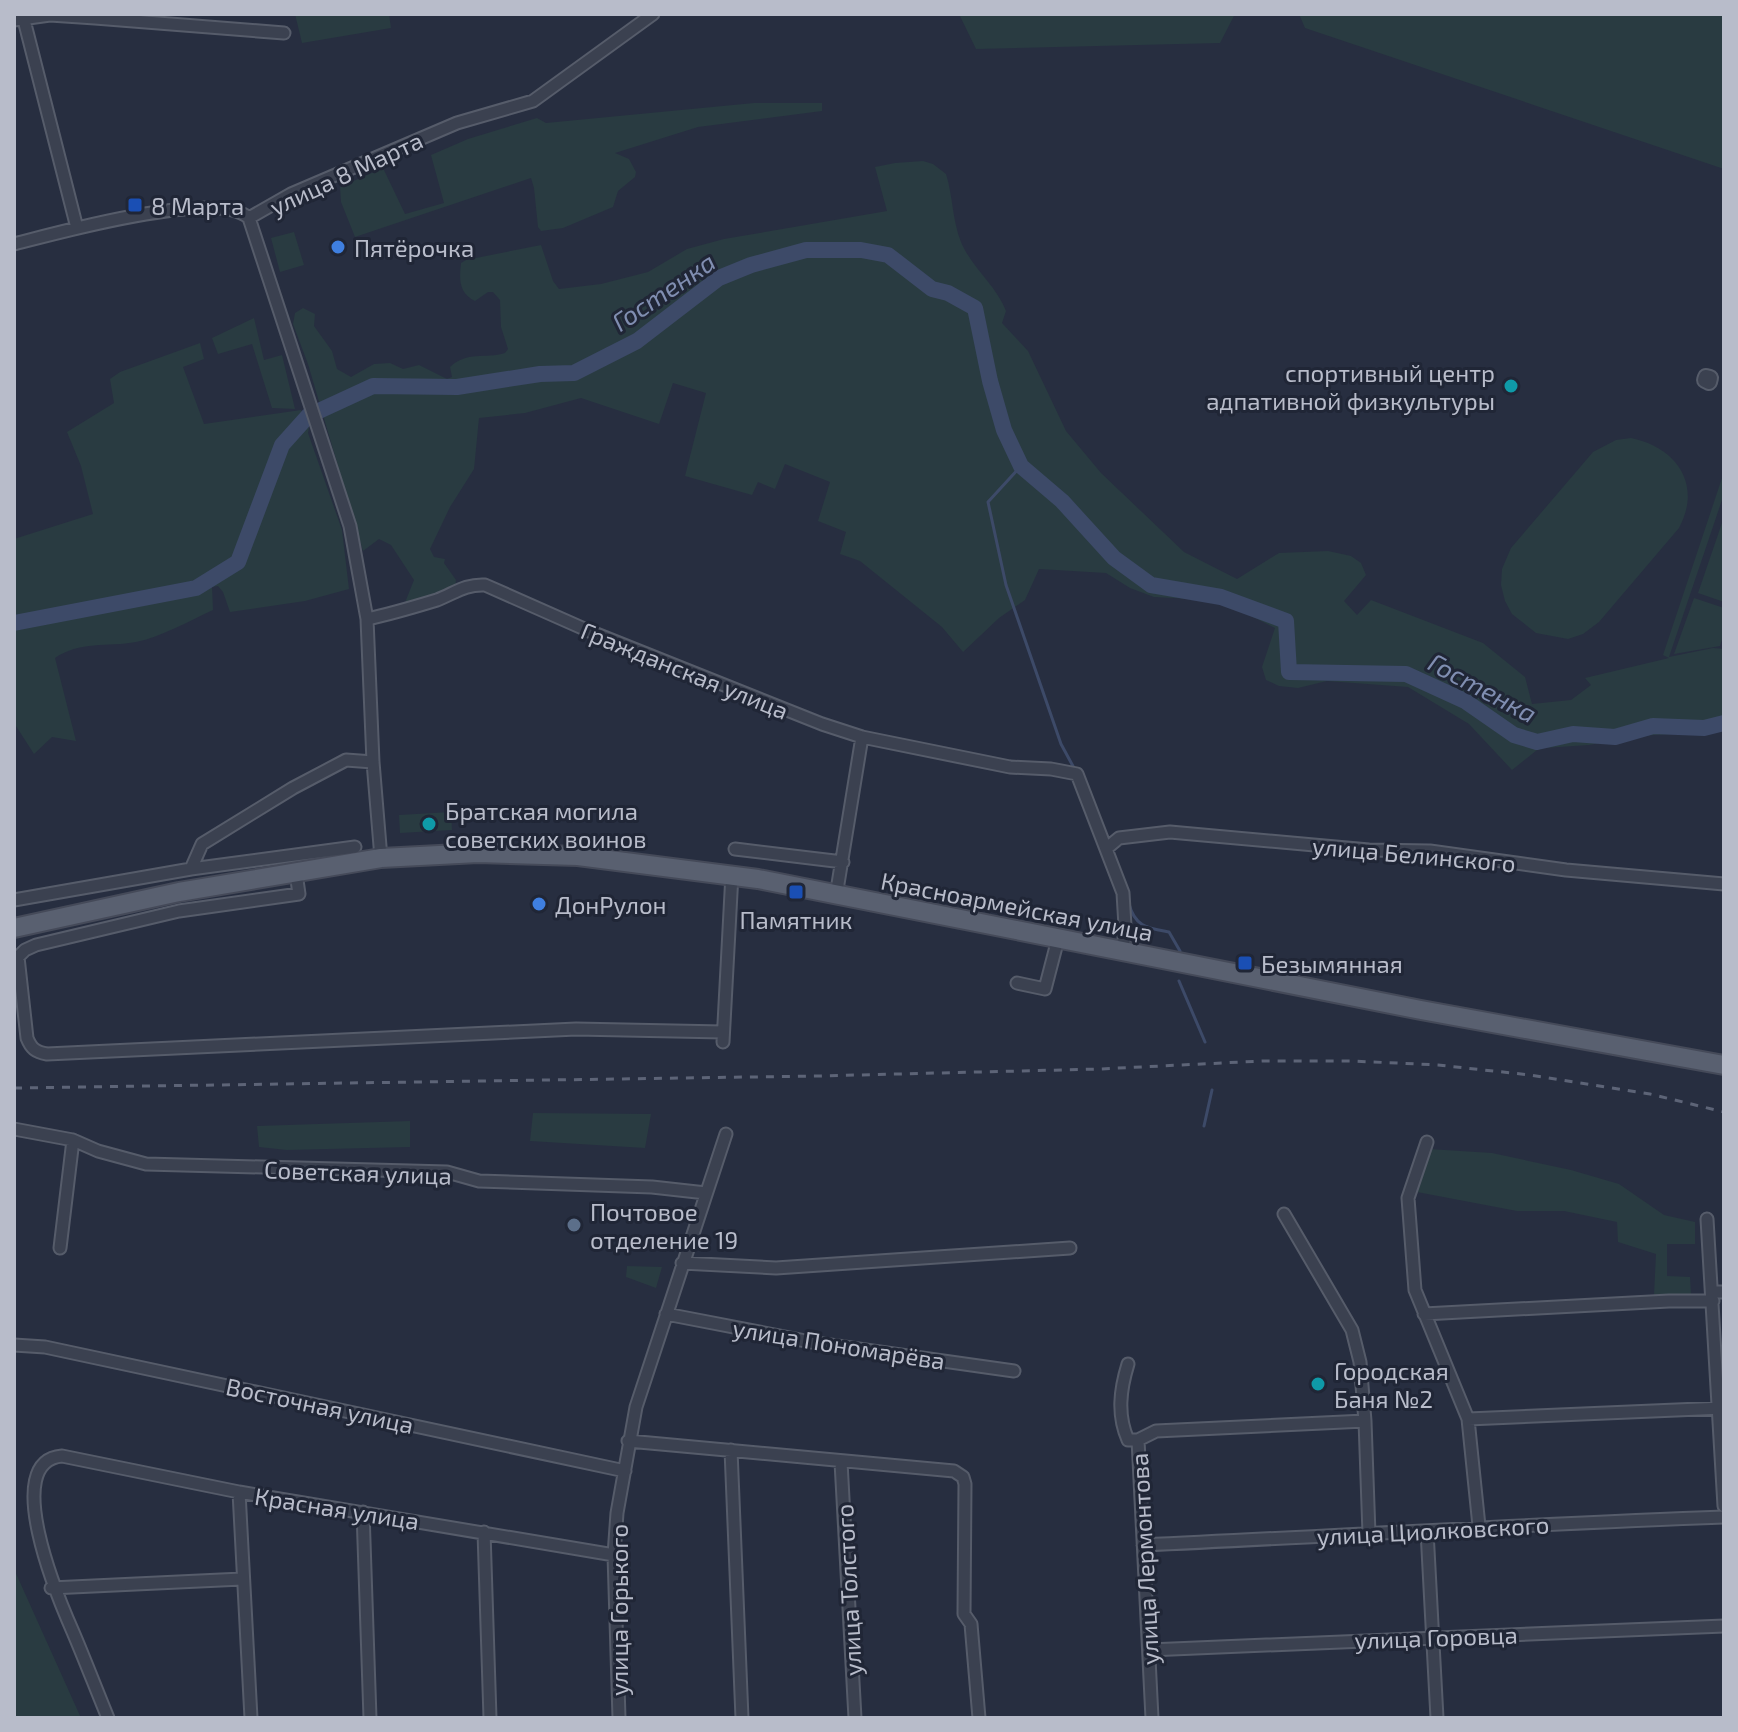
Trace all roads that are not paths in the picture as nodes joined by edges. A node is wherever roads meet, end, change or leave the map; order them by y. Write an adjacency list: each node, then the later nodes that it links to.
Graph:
1 (653, 14): 4 (street, улица 8 Марта)
2 (19, 20): 3 (street); 5 (street)
3 (284, 33)
4 (249, 218): 5 (street, улица 8 Марта); 7 (street)
5 (77, 228): 6 (street, улица 8 Марта)
6 (14, 244)
7 (367, 619): 8 (street, Гражданская улица); 9 (street)
8 (862, 737): 11 (street, Гражданская улица); 14 (street)
9 (373, 762): 13 (street); 15 (street)
10 (355, 847): 15 (street)
11 (1107, 848): 18 (street, улица Белинского); 23 (street)
12 (735, 849): 14 (street)
13 (381, 858): 16 (main road, Красноармейская улица); 17 (main road, Красноармейская улица)
14 (843, 862): 19 (street)
15 (191, 869): 20 (street)
16 (296, 873): 17 (street); 21 (main road, Красноармейская улица)
17 (732, 874): 19 (main road, Красноармейская улица)
18 (1724, 884)
19 (836, 896): 22 (main road, Красноармейская улица)
20 (14, 900)
21 (14, 928)
22 (1058, 939): 23 (main road, Красноармейская улица); 24 (street)
23 (1123, 951): 25 (main road, Красноармейская улица)
24 (1017, 983)
25 (1724, 1065)
26 (14, 1129): 28 (street, Советская улица)
27 (726, 1134): 30 (street, улица Горького)
28 (73, 1140): 30 (street, Советская улица); 33 (street)
29 (1427, 1142): 38 (street)
30 (706, 1193): 35 (street, улица Горького)
31 (1284, 1214): 44 (street)
32 (1707, 1219): 36 (street)
33 (60, 1248)
34 (1070, 1248): 35 (street)
35 (682, 1263): 37 (street, улица Горького)
36 (1716, 1295): 38 (street); 42 (street)
37 (666, 1314): 41 (street, улица Пономарёва); 46 (street, улица Горького)
38 (1424, 1314): 43 (street)
39 (14, 1345): 49 (street, Восточная улица)
40 (1128, 1364): 45 (street, улица Лермонтова)
41 (1014, 1371)
42 (1721, 1408): 43 (street); 51 (street)
43 (1468, 1419): 54 (street)
44 (1365, 1421): 45 (street); 57 (street)
45 (1138, 1440): 58 (street, улица Лермонтова)
46 (628, 1441): 47 (street); 49 (street, улица Горького)
47 (731, 1450): 48 (street); 70 (street)
48 (841, 1462): 71 (street, улица Толстого); 72 (street)
49 (625, 1471): 59 (street, улица Горького)
50 (239, 1492): 52 (street, Красная улица); 60 (street); 61 (street, Красная улица)
51 (1724, 1506)
52 (363, 1512): 56 (street, Красная улица); 67 (street)
53 (1724, 1517): 54 (street, улица Циолковского)
54 (1479, 1526): 55 (street, улица Циолковского)
55 (1427, 1531): 57 (street, улица Циолковского); 63 (street)
56 (484, 1532): 59 (street, Красная улица); 68 (street)
57 (1369, 1534): 58 (street, улица Циолковского)
58 (1143, 1545): 64 (street, улица Лермонтова)
59 (614, 1555): 69 (street, улица Горького)
60 (242, 1579): 61 (street); 66 (street)
61 (51, 1588): 65 (street)
62 (1724, 1626): 63 (street, улица Горовца)
63 (1433, 1637): 64 (street, улица Горовца); 74 (street)
64 (1149, 1650): 73 (street, улица Лермонтова)
65 (108, 1718)
66 (251, 1718)
67 (370, 1718)
68 (490, 1718)
69 (619, 1718)
70 (742, 1718)
71 (855, 1718)
72 (979, 1718)
73 (1152, 1718)
74 (1437, 1718)

